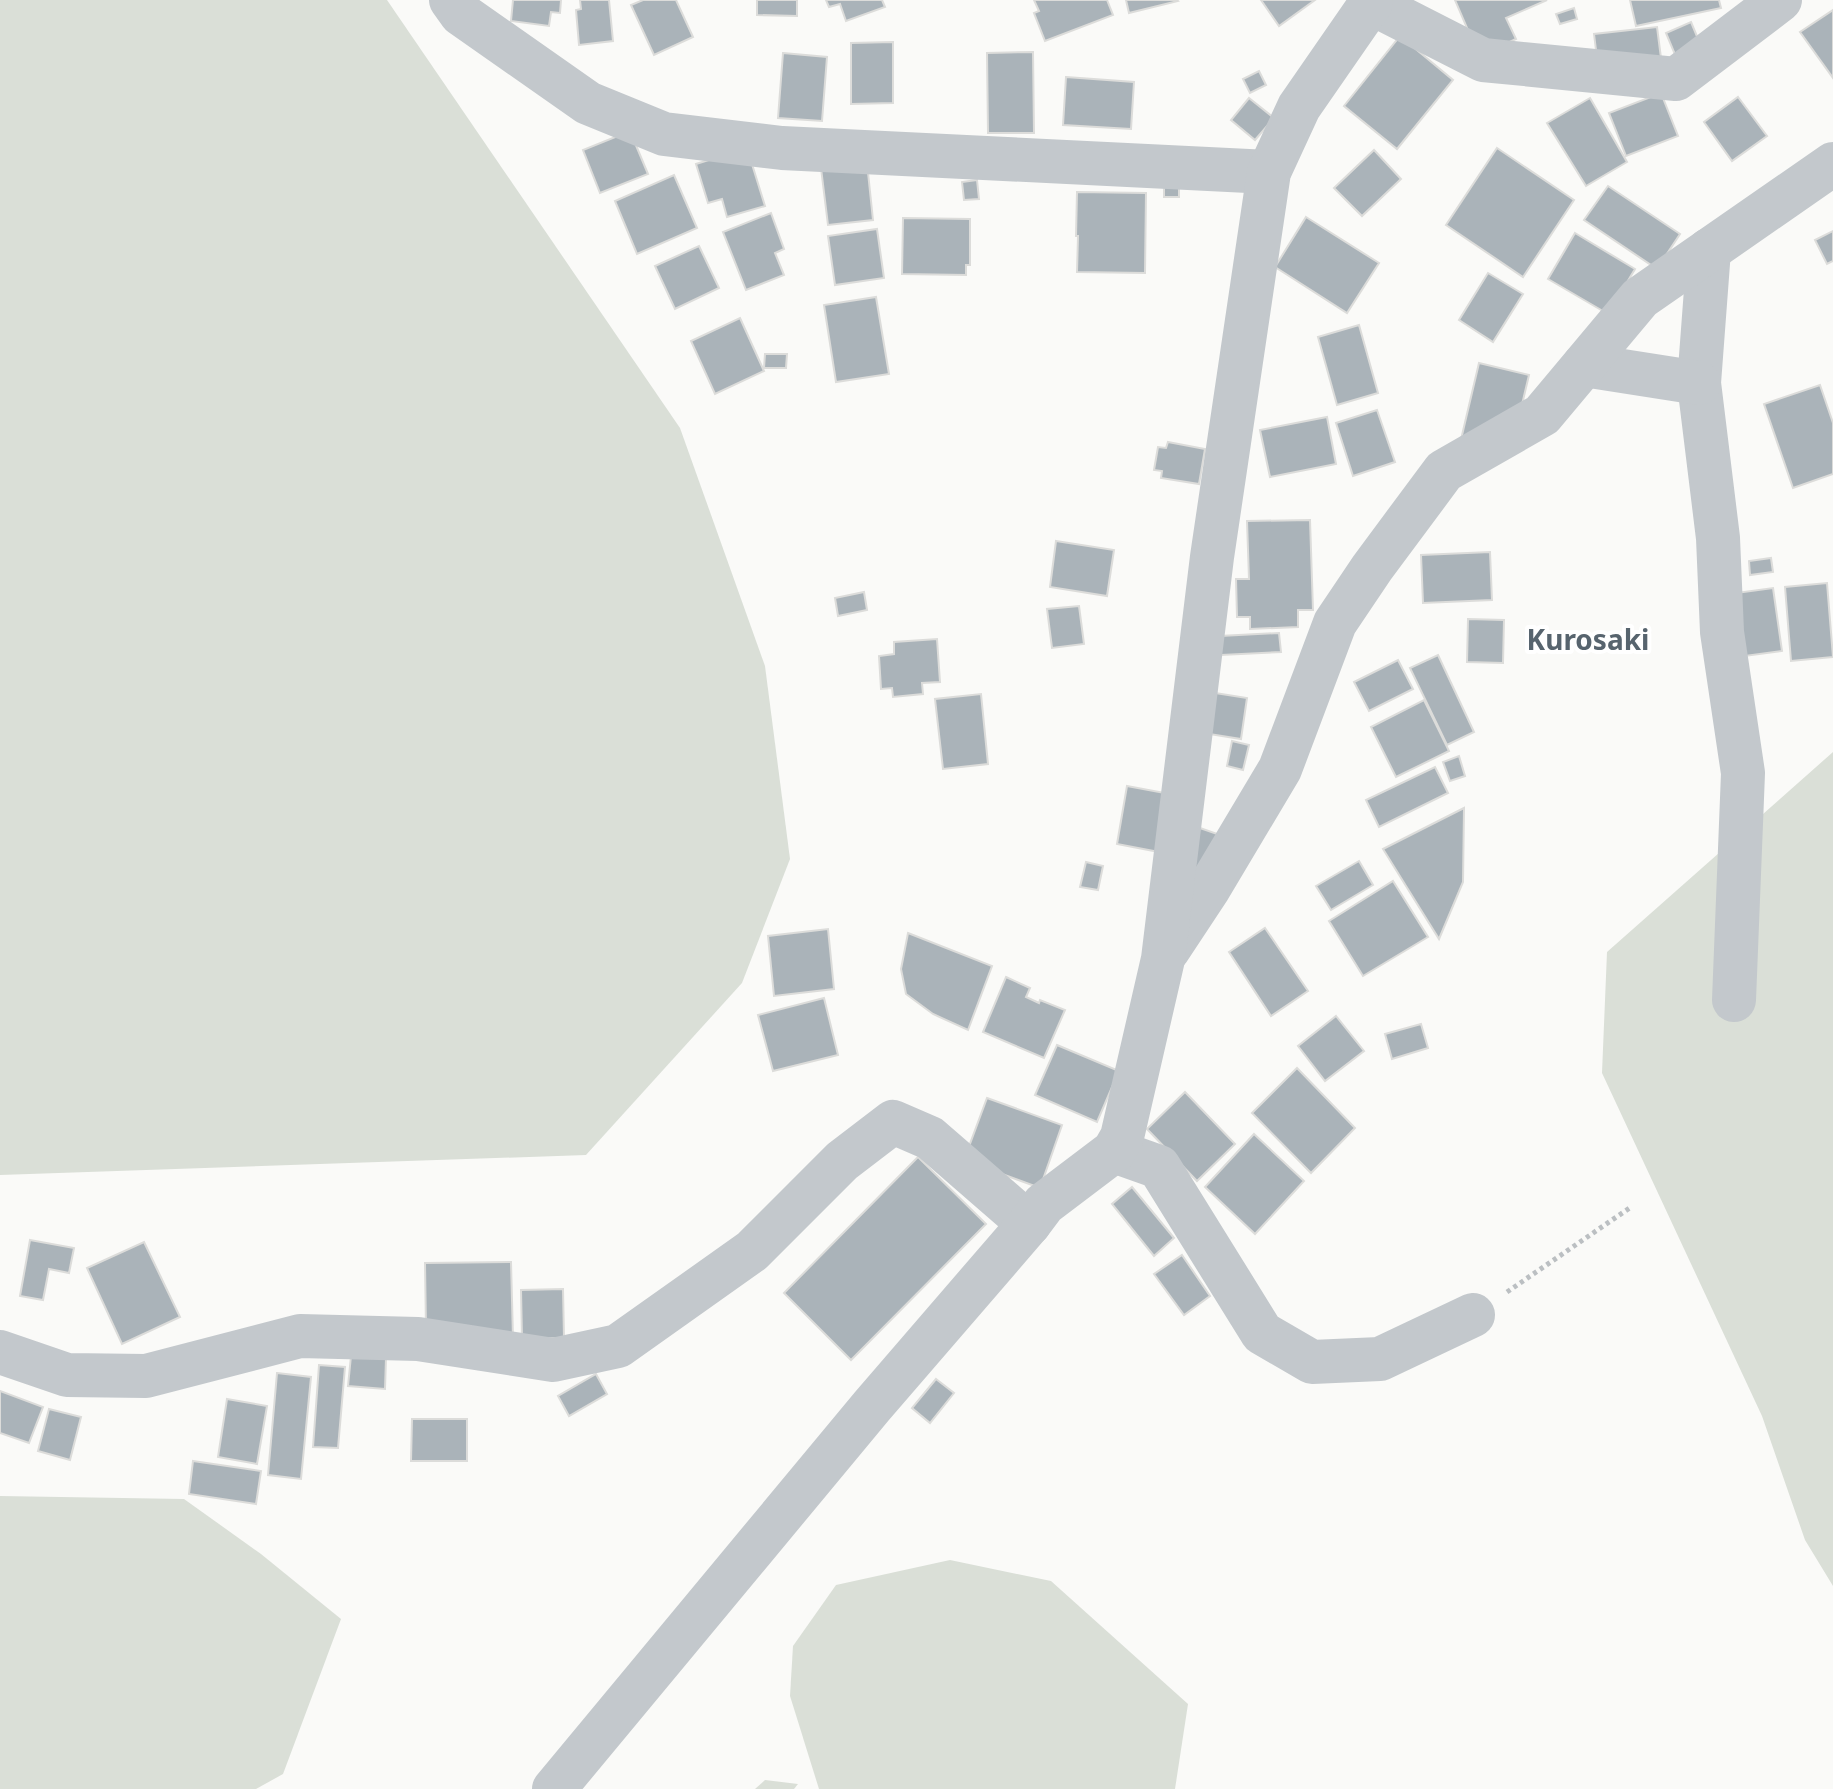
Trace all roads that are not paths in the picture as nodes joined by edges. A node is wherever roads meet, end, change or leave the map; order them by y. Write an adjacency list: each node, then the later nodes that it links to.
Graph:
1 (451, 0): 5 (street)
2 (1780, 0): 3 (street)
3 (1370, 1): 5 (street)
4 (1833, 164): 6 (street)
5 (1269, 172): 9 (street)
6 (1709, 250): 7 (street); 8 (street)
7 (1584, 365): 8 (street); 9 (street)
8 (1699, 383): 10 (street)
9 (1163, 959): 11 (street)
10 (1734, 1000)
11 (1114, 1151): 12 (street); 13 (street)
12 (1029, 1224): 14 (street); 15 (street)
13 (1473, 1315)
14 (0, 1352)
15 (554, 1789)

